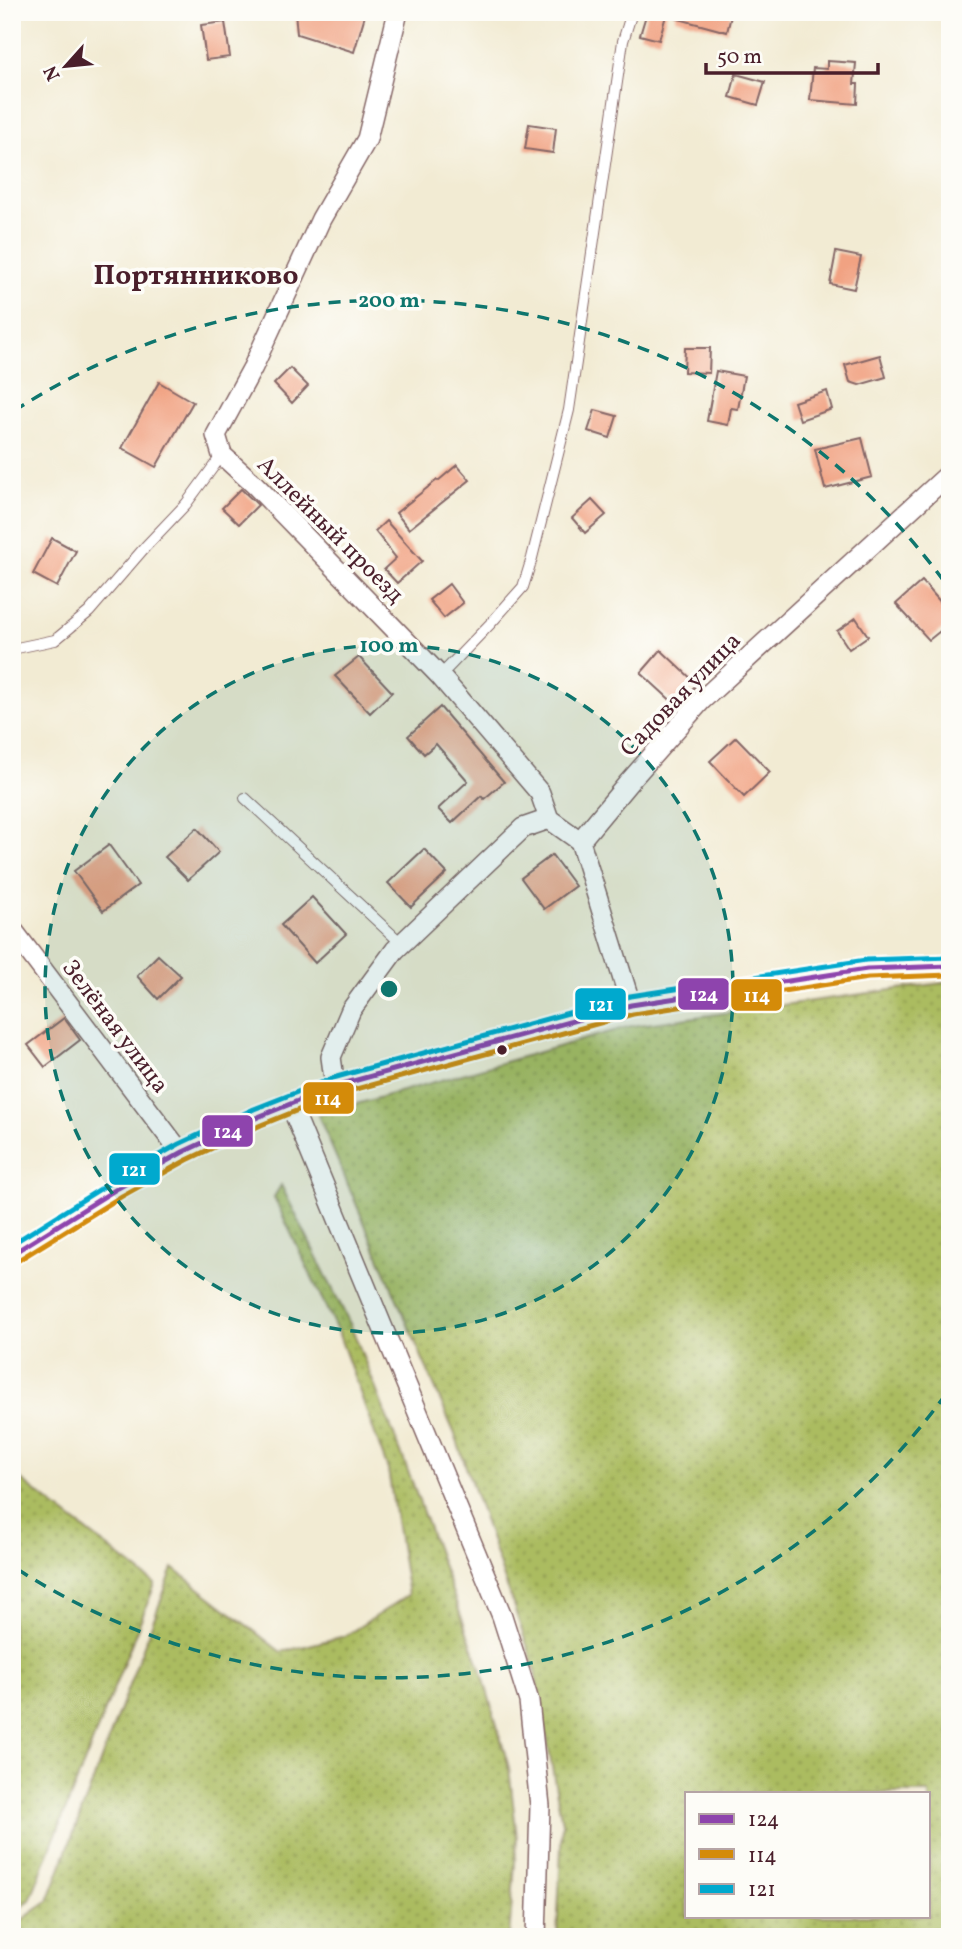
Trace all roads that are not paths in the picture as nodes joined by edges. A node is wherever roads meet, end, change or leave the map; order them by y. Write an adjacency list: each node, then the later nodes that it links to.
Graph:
1 (398, 12): 3 (street, Аллейный проезд)
2 (632, 12): 6 (lane)
3 (222, 455): 5 (lane); 6 (street, Аллейный проезд)
4 (950, 473): 9 (street, Садовая улица)
5 (12, 649)
6 (440, 677): 8 (street, Аллейный проезд)
7 (245, 798): 11 (lane)
8 (549, 819): 9 (street); 11 (street)
9 (580, 841): 13 (street)
10 (12, 929): 16 (street, Зелёная улица)
11 (402, 944): 14 (street)
12 (950, 966): 13 (street)
13 (631, 1005): 14 (street)
14 (335, 1086): 15 (street)
15 (290, 1103): 16 (street); 18 (street)
16 (181, 1153): 17 (street)
17 (12, 1254)
18 (536, 1937)

